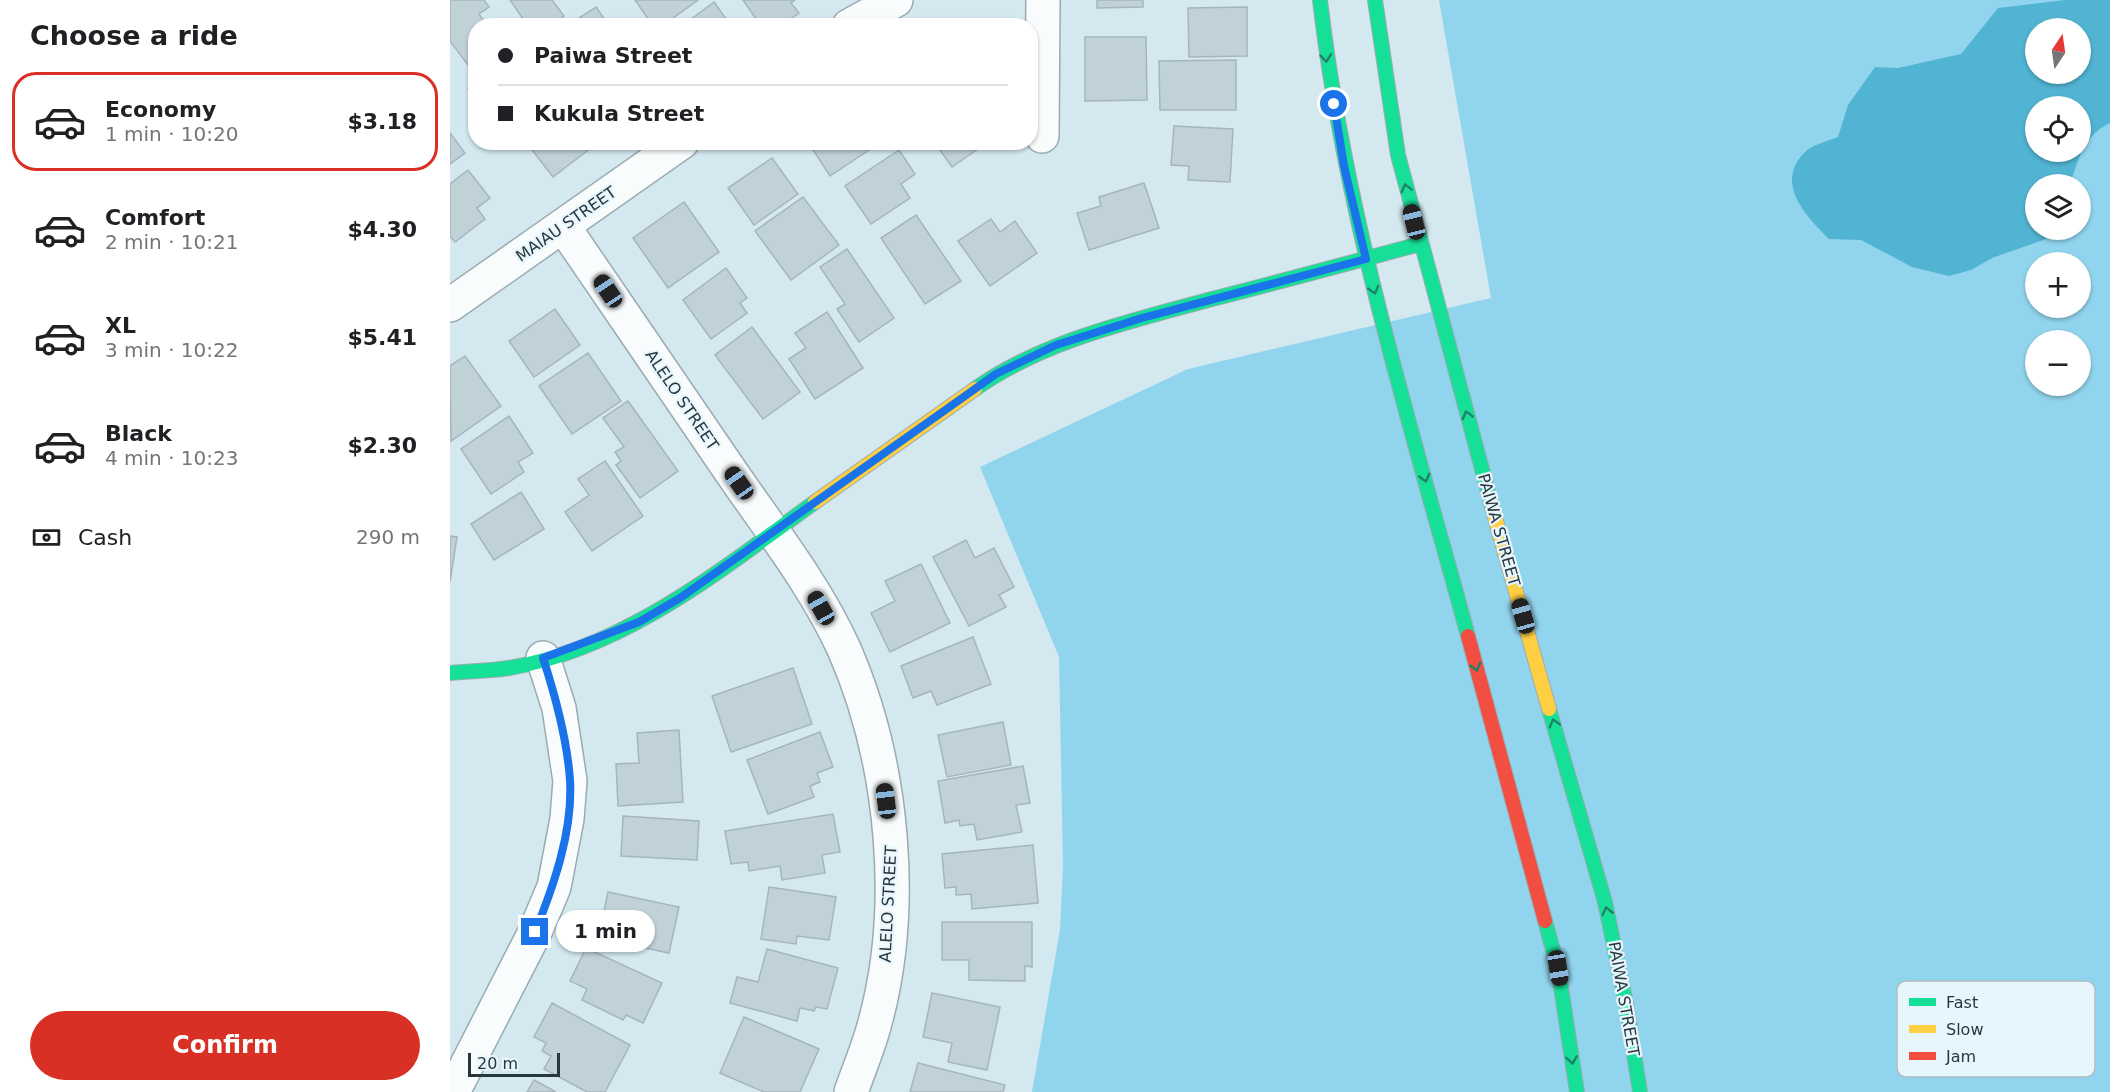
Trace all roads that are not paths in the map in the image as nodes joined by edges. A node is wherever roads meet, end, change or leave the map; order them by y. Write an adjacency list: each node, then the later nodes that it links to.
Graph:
1 (896, 0): 5 (street)
2 (1043, 0): 6 (street)
3 (1320, 0): 10 (street, one-way to 10)
4 (1375, 0): 9 (street, PAIWA STREET, one-way to 4)
5 (863, 18)
6 (1042, 136)
7 (671, 150): 8 (street, MAIAU STREET)
8 (563, 226): 11 (street, MAIAU STREET); 12 (street, ALELO STREET)
9 (1420, 244): 10 (street); 18 (street, PAIWA STREET, one-way to 9)
10 (1366, 259): 12 (street); 17 (street, one-way to 17)
11 (450, 306)
12 (772, 532): 13 (street); 16 (street, ALELO STREET)
13 (543, 658): 14 (street); 15 (street)
14 (450, 673)
15 (453, 1092)
16 (851, 1092)
17 (1577, 1092)
18 (1640, 1092)

